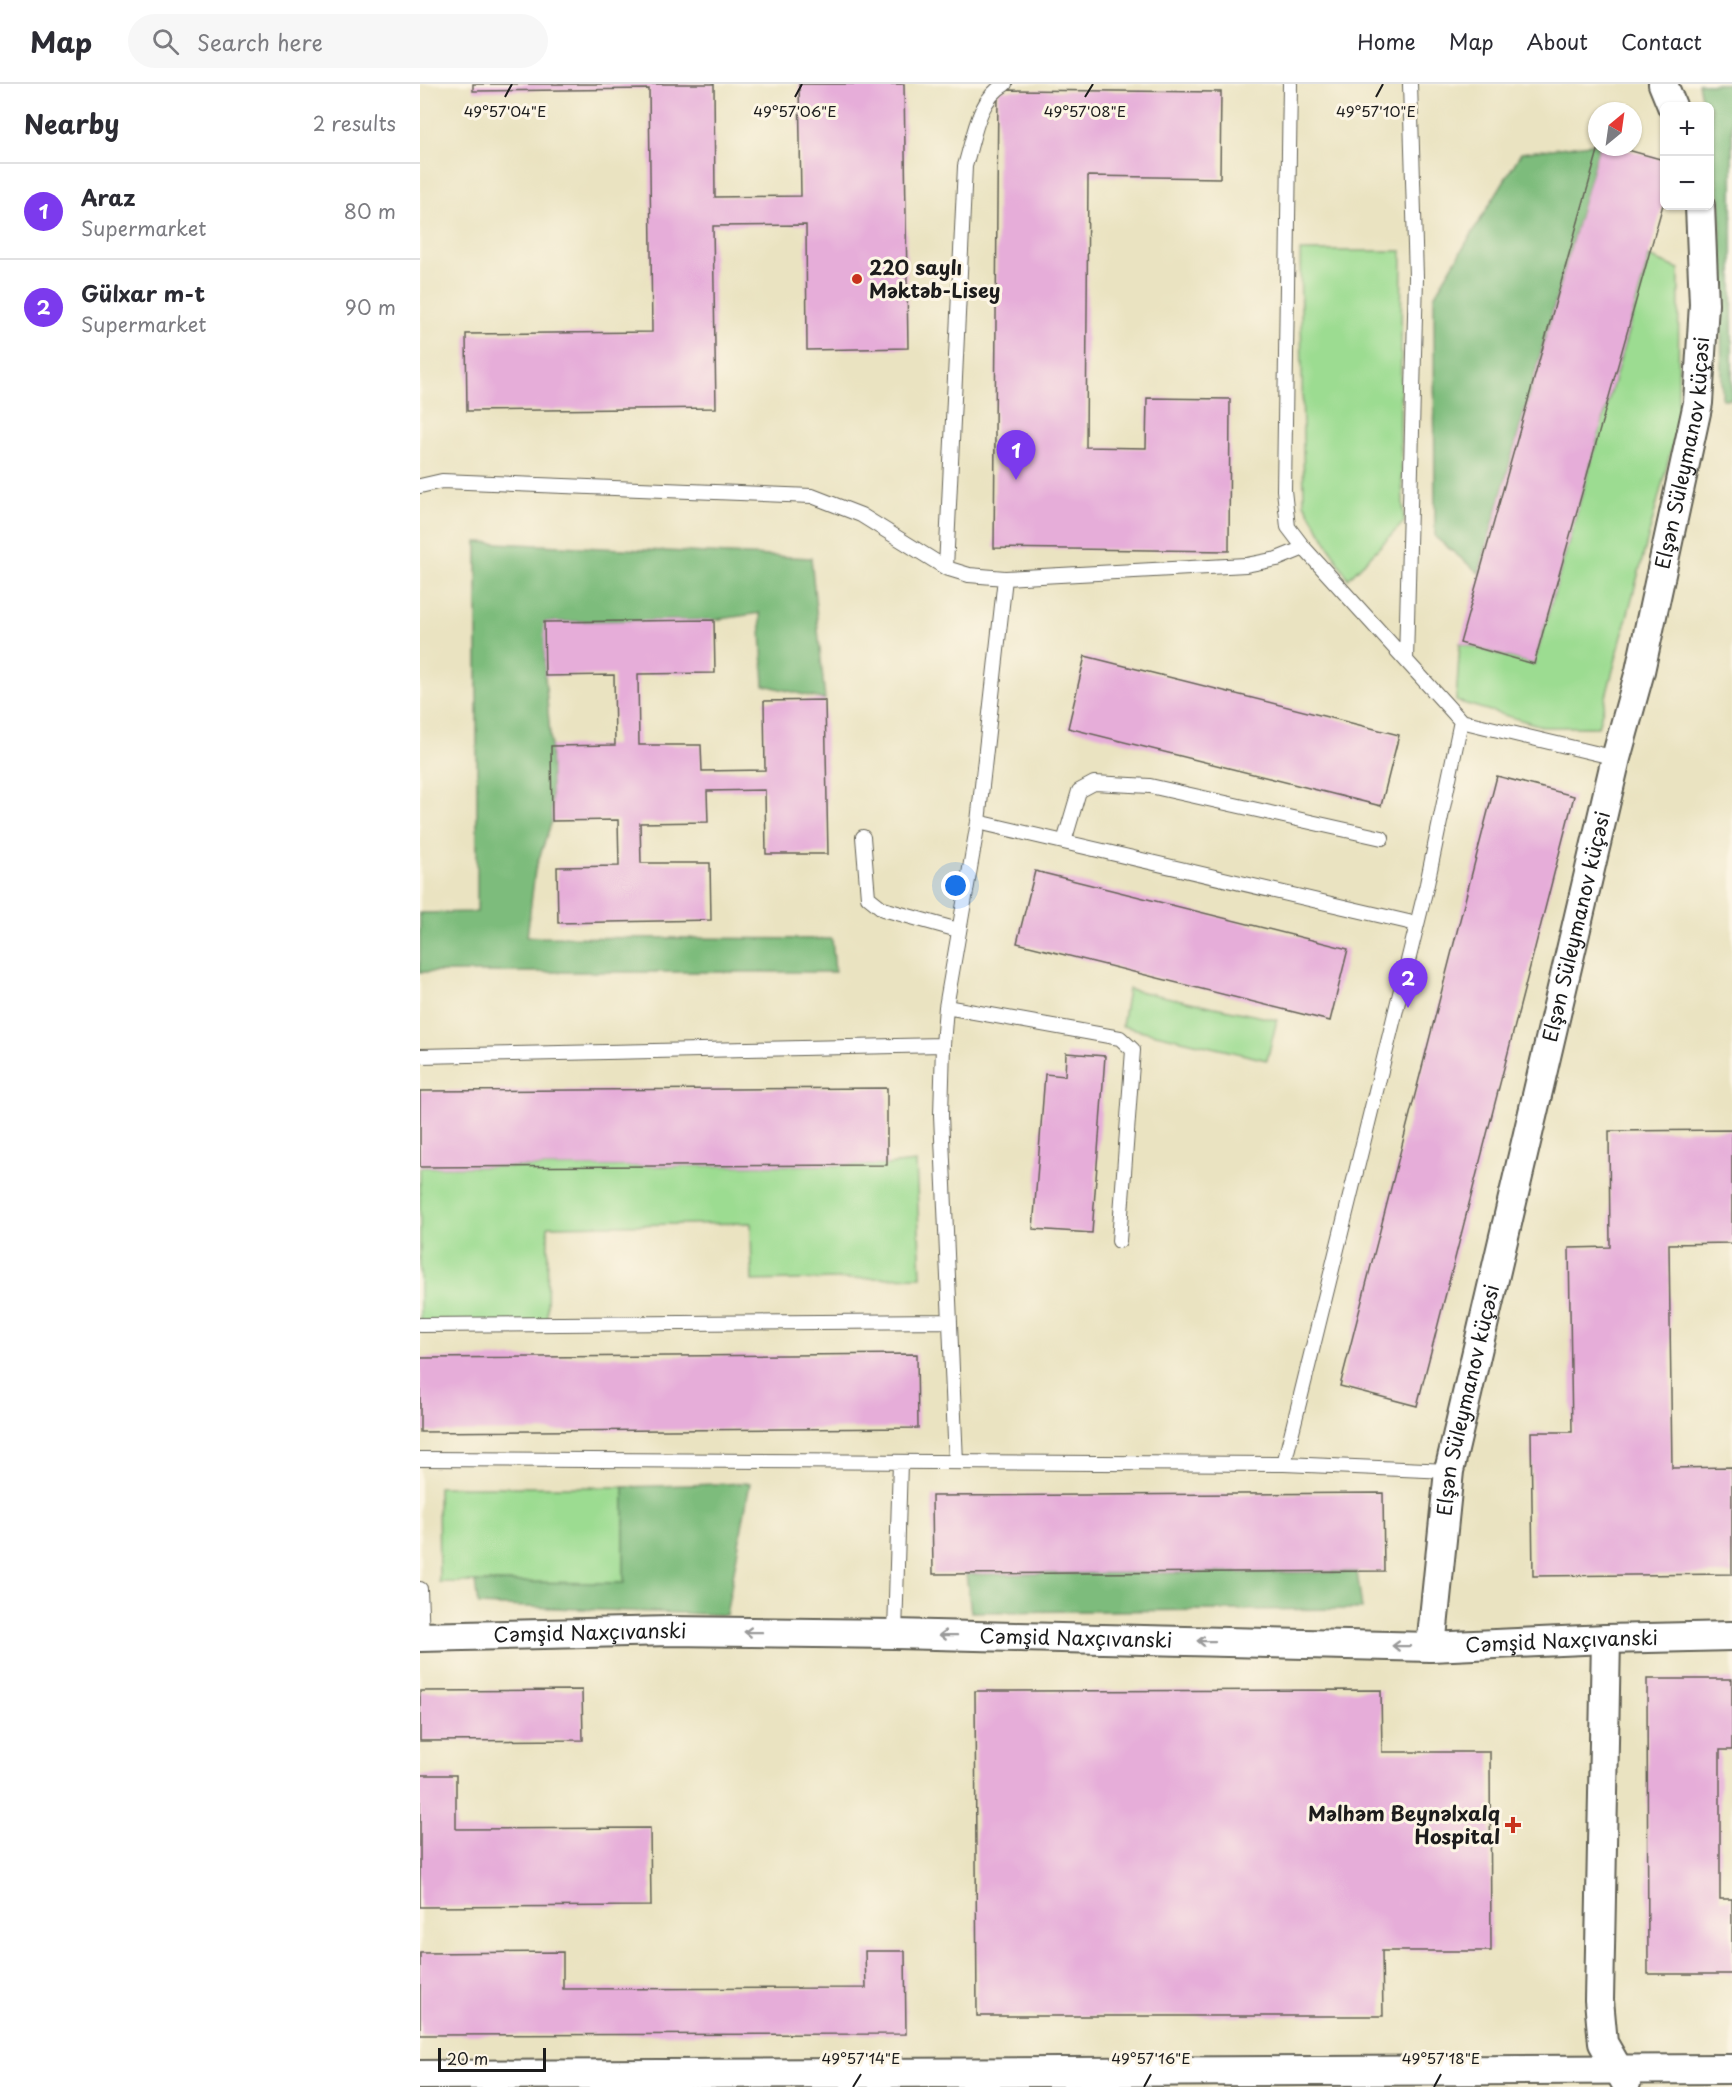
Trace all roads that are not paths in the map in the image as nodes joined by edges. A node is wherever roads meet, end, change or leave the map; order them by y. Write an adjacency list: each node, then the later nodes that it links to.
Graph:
1 (1005, 84): 9 (lane)
2 (1290, 84): 8 (lane)
3 (1410, 84): 11 (lane)
4 (1663, 84): 5 (street)
5 (1670, 102)
6 (1700, 210): 13 (street, Elşən Süleymanov küçəsi)
7 (420, 486): 9 (lane)
8 (1304, 548): 10 (lane); 11 (lane)
9 (946, 568): 10 (lane)
10 (1005, 578): 14 (lane)
11 (1406, 660): 12 (lane)
12 (1461, 721): 13 (lane); 18 (lane)
13 (1616, 758): 30 (street, Elşən Süleymanov küçəsi)
14 (978, 822): 17 (lane); 19 (lane)
15 (863, 837): 19 (lane)
16 (1382, 838): 17 (lane)
17 (1064, 842): 18 (lane)
18 (1417, 924): 29 (lane)
19 (958, 930): 20 (lane)
20 (946, 1007): 21 (lane); 23 (lane)
21 (943, 1046): 22 (lane); 24 (lane)
22 (420, 1056)
23 (1119, 1240)
24 (950, 1321): 25 (lane); 28 (lane)
25 (420, 1325)
26 (420, 1459): 27 (lane)
27 (900, 1462): 28 (lane); 32 (lane)
28 (956, 1462): 29 (lane)
29 (1284, 1464): 30 (lane)
30 (1449, 1472): 36 (street, Elşən Süleymanov küçəsi)
31 (420, 1589): 34 (lane)
32 (895, 1634): 34 (street, Cəmşid Naxçıvanski, one-way to 34); 36 (street, Cəmşid Naxçıvanski, one-way to 32)
33 (1732, 1636): 35 (street, Cəmşid Naxçıvanski)
34 (421, 1637)
35 (1606, 1639): 36 (street, Cəmşid Naxçıvanski); 39 (street)
36 (1431, 1647)
37 (1732, 2069): 39 (street)
38 (420, 2075): 40 (street)
39 (1623, 2078): 40 (street)
40 (959, 2079)

